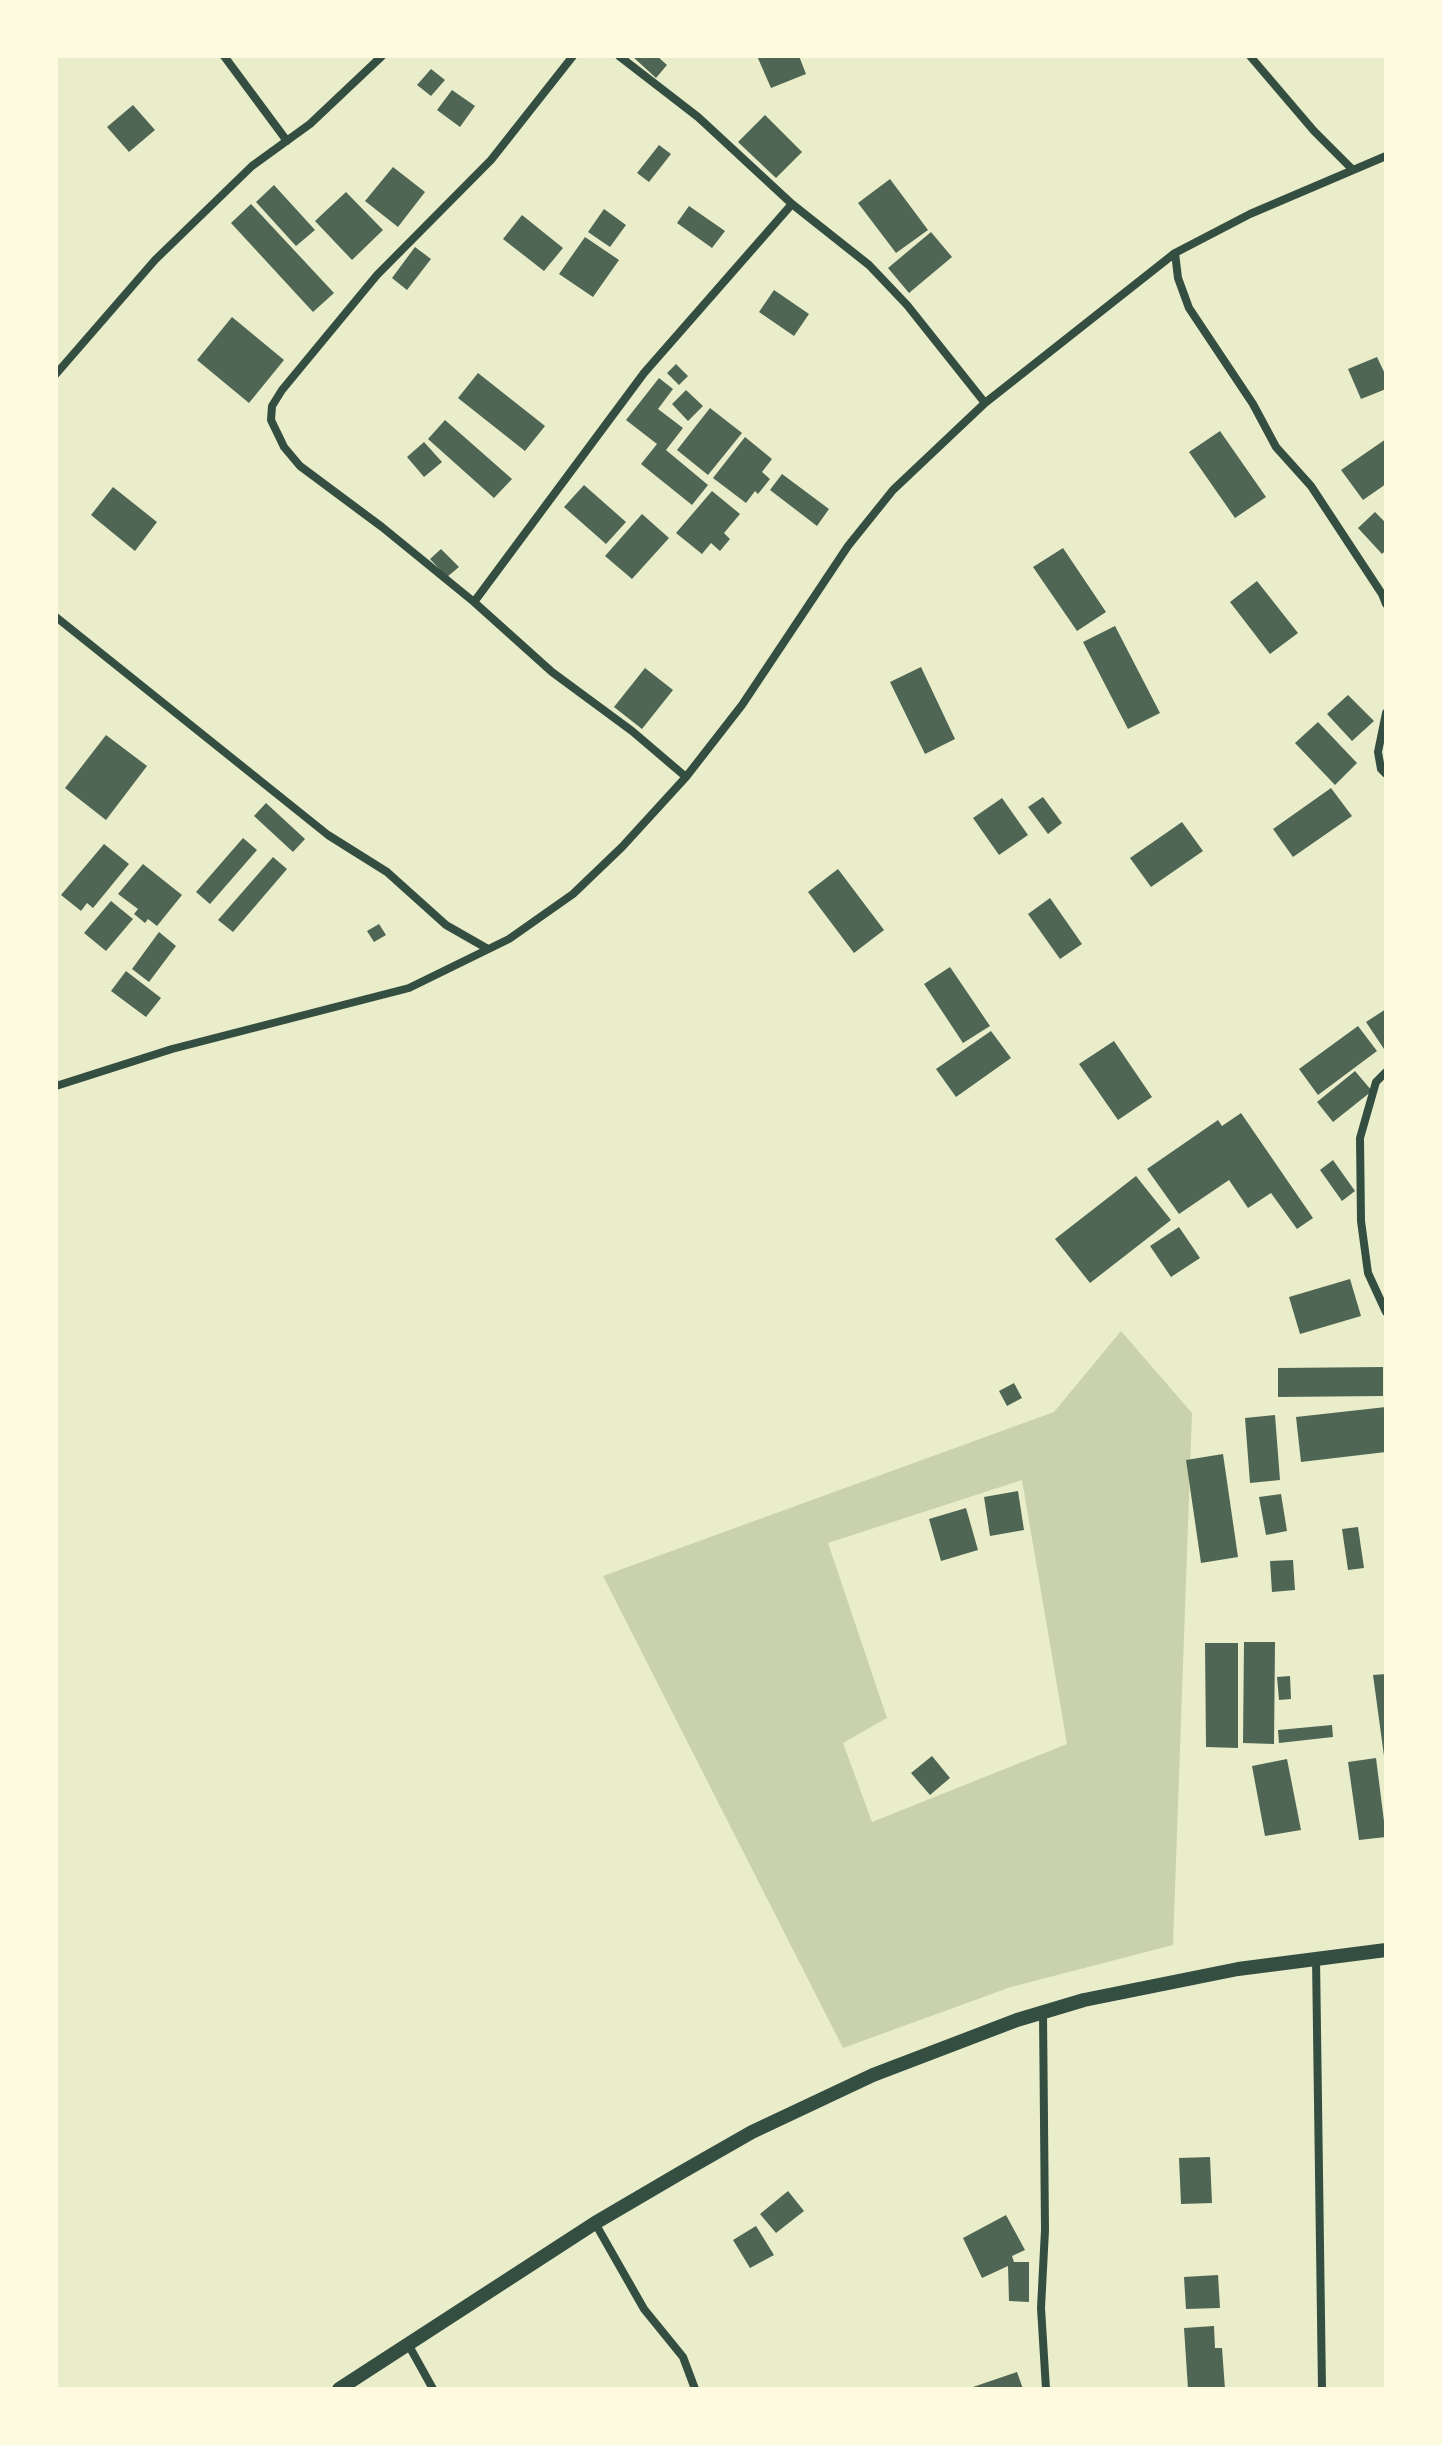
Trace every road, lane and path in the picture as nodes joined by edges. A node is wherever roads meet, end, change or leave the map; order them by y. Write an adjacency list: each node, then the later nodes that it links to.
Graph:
1 (224, 56): 6 (street)
2 (382, 56): 6 (street)
3 (573, 56): 13 (street)
4 (619, 56): 9 (street)
5 (1250, 56): 8 (street)
6 (287, 141): 11 (street)
7 (1386, 156): 8 (street)
8 (1353, 170): 10 (street)
9 (792, 204): 12 (street); 13 (street)
10 (1175, 253): 12 (street); 14 (street)
11 (56, 374)
12 (985, 403): 18 (street)
13 (474, 602): 18 (street)
14 (1386, 604)
15 (56, 617): 19 (street)
16 (1386, 713): 17 (street)
17 (1386, 774)
18 (686, 777): 19 (street)
19 (488, 949): 21 (street)
20 (1386, 1072): 22 (street)
21 (56, 1086)
22 (1386, 1312)
23 (1386, 1950): 24 (main road)
24 (1316, 1958): 25 (main road); 32 (street)
25 (1043, 2013): 26 (main road); 31 (street)
26 (595, 2223): 27 (main road); 30 (street)
27 (408, 2344): 28 (main road); 29 (street)
28 (339, 2389)
29 (433, 2389)
30 (695, 2389)
31 (1046, 2389)
32 (1322, 2389)

